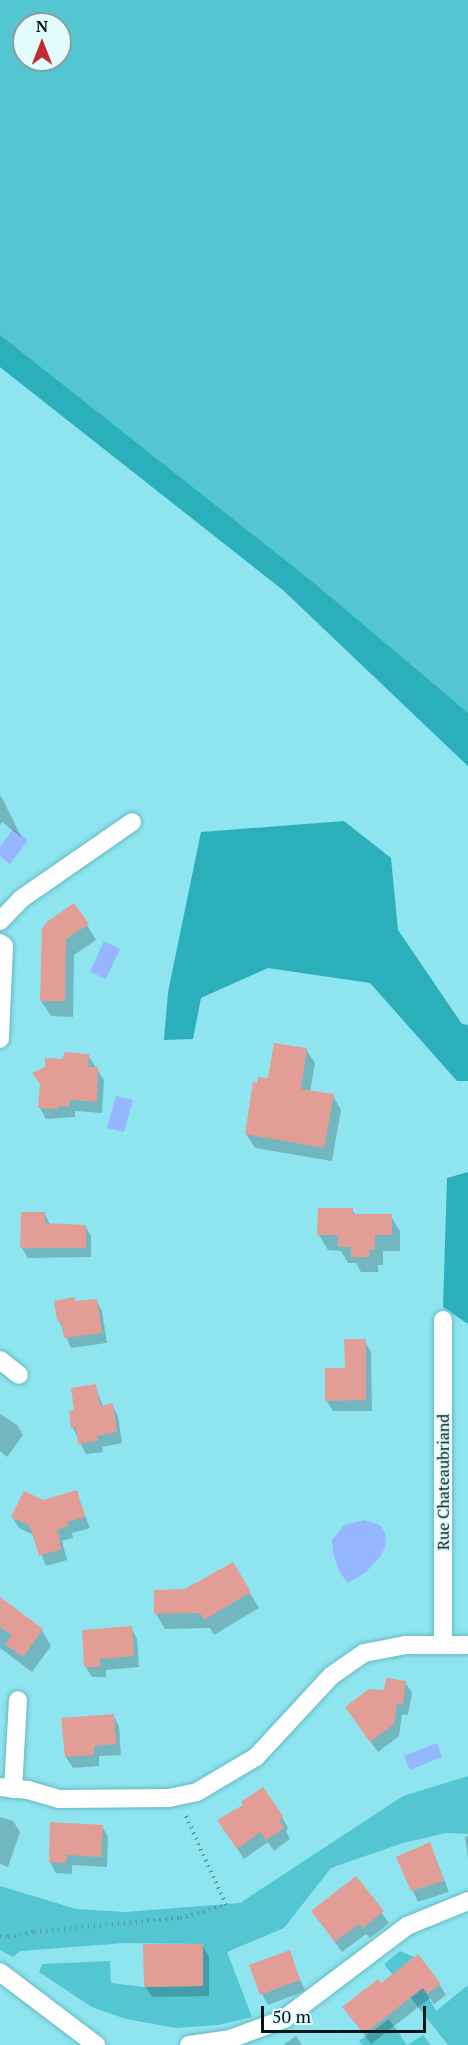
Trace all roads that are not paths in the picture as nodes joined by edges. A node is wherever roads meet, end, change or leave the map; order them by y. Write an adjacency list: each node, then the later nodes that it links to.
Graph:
1 (132, 822): 2 (street)
2 (0, 921)
3 (0, 943): 4 (street)
4 (0, 1040)
5 (442, 1320): 8 (street, Rue Chateaubriand)
6 (0, 1360): 7 (street)
7 (19, 1374)
8 (443, 1644): 9 (street); 11 (street)
9 (468, 1645)
10 (18, 1700): 11 (street)
11 (7, 1788)
12 (468, 1901): 15 (street)
13 (0, 1972): 14 (street)
14 (96, 2045)
15 (189, 2045)

